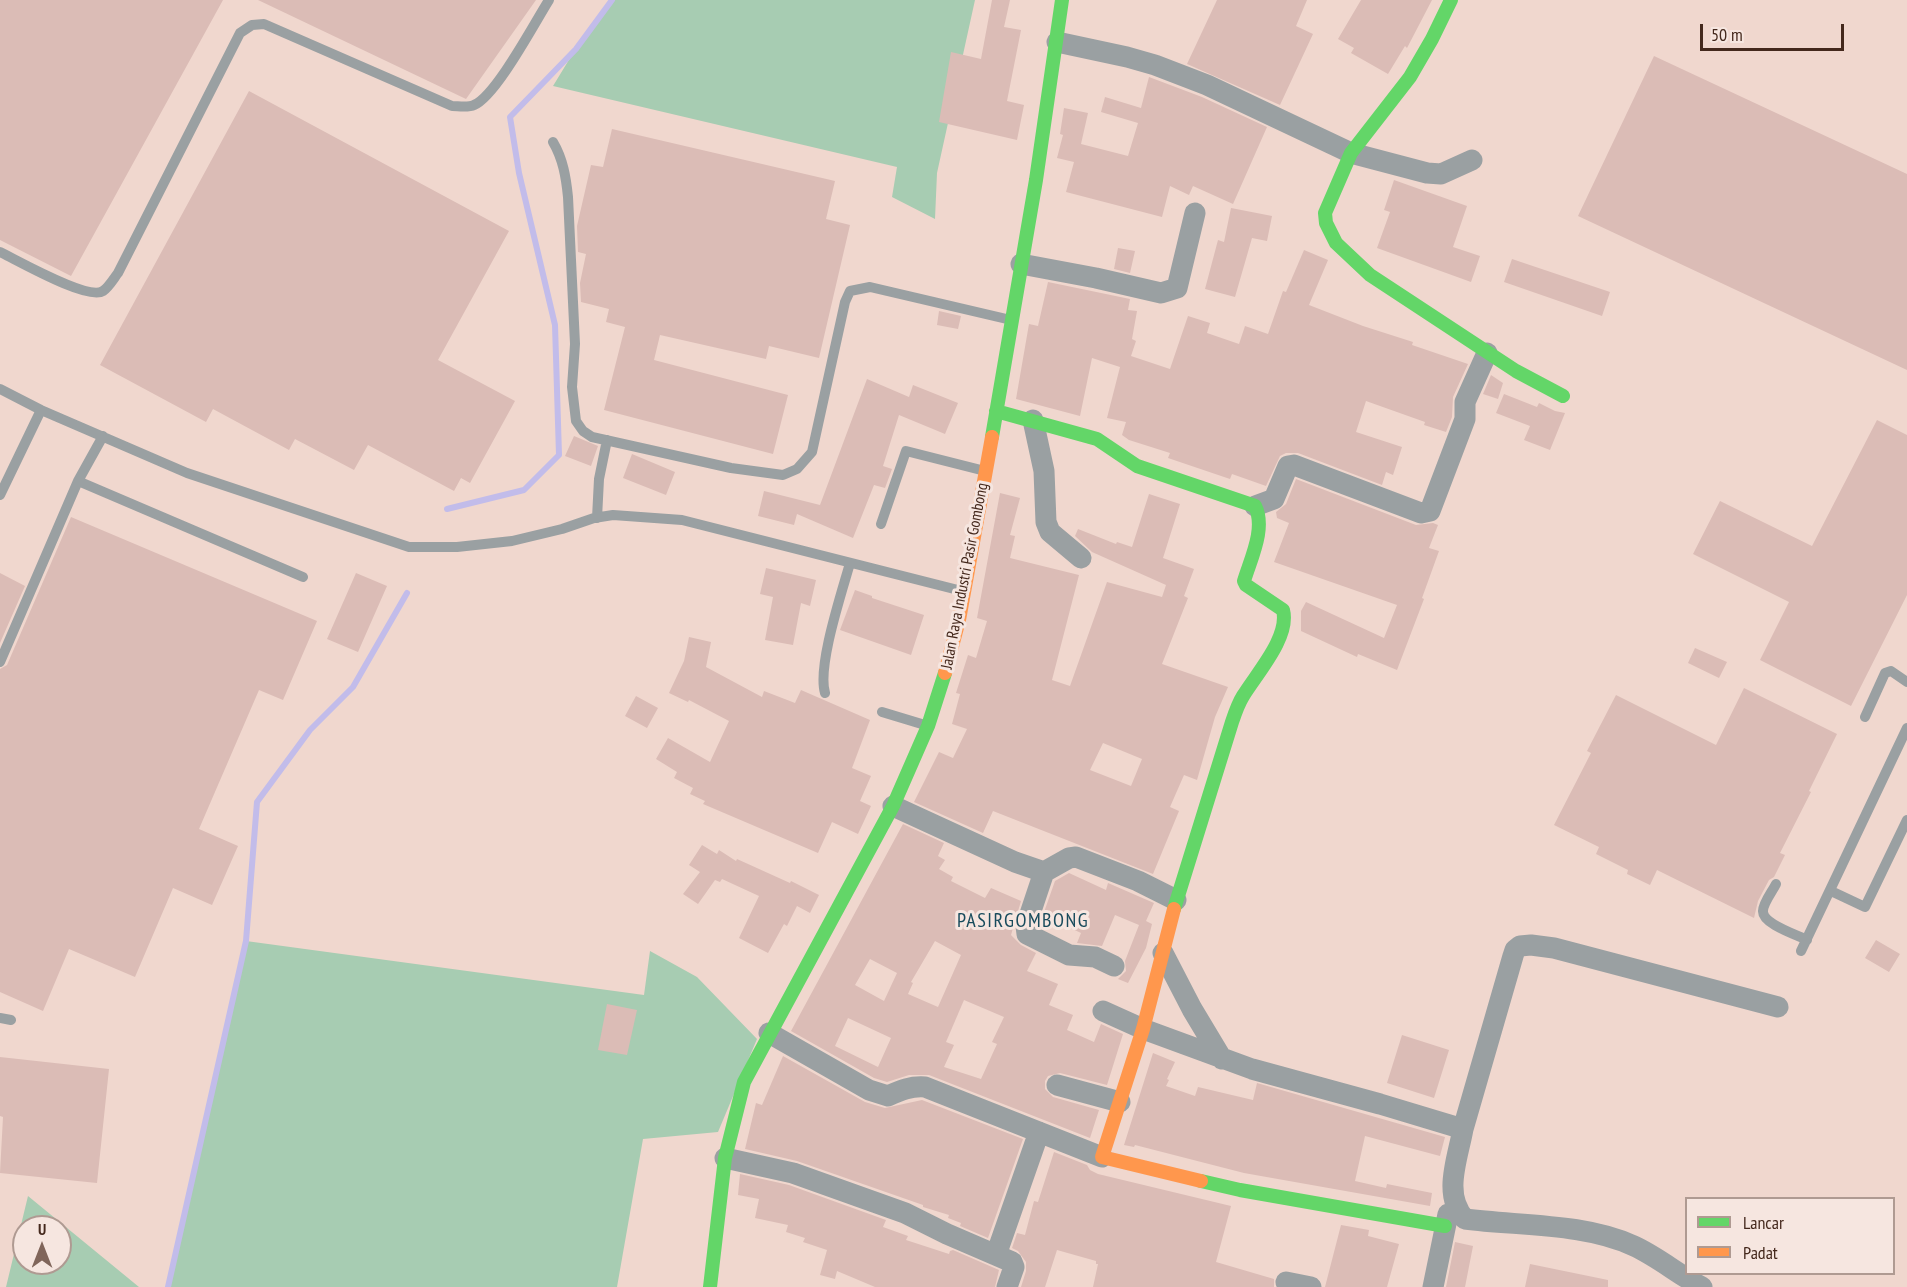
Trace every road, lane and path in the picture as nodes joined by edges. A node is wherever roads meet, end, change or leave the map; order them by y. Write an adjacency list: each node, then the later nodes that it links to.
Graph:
1 (549, 0): 9 (lane)
2 (1062, 0): 4 (street, Jalan Raya Industri Pasir Gombong)
3 (1451, 0): 6 (street)
4 (1057, 42): 6 (street); 10 (street, Jalan Raya Industri Pasir Gombong)
5 (553, 141): 19 (lane)
6 (1351, 153): 7 (street); 12 (street)
7 (1472, 160)
8 (1194, 213): 10 (street)
9 (0, 252)
10 (1021, 264): 11 (street, Jalan Raya Industri Pasir Gombong)
11 (1011, 320): 16 (street, Jalan Raya Industri Pasir Gombong); 19 (lane)
12 (1487, 353): 14 (street); 23 (street)
13 (0, 389): 15 (lane)
14 (1563, 396)
15 (41, 410): 18 (lane); 22 (lane)
16 (996, 411): 17 (street); 20 (street, Jalan Raya Industri Pasir Gombong)
17 (1033, 420): 23 (street); 26 (street)
18 (103, 436): 21 (lane); 24 (lane)
19 (607, 440): 24 (lane)
20 (986, 471): 25 (lane); 29 (street, Jalan Raya Industri Pasir Gombong)
21 (78, 481): 28 (lane); 30 (lane)
22 (0, 495)
23 (1255, 506): 42 (street)
24 (597, 518): 27 (lane)
25 (881, 524)
26 (1081, 558)
27 (850, 563): 29 (lane); 32 (lane)
28 (303, 578)
29 (964, 592): 35 (street, Jalan Raya Industri Pasir Gombong)
30 (0, 662)
31 (1907, 682): 34 (lane)
32 (825, 693)
33 (882, 712): 35 (lane)
34 (1864, 717)
35 (928, 726): 37 (street, Jalan Raya Industri Pasir Gombong)
36 (1907, 728): 41 (lane)
37 (893, 806): 39 (street); 50 (street, Jalan Raya Industri Pasir Gombong)
38 (1907, 820): 41 (lane)
39 (1044, 872): 42 (street); 46 (street)
40 (1776, 884): 43 (lane)
41 (1831, 891): 43 (lane)
42 (1176, 900): 45 (street)
43 (1808, 939): 44 (lane)
44 (1801, 951)
45 (1163, 953): 49 (street); 51 (street)
46 (1114, 966)
47 (1778, 1007): 54 (street)
48 (1103, 1011): 49 (street)
49 (1143, 1029): 51 (street); 53 (street)
50 (769, 1033): 55 (street); 57 (street, Jalan Raya Industri Pasir Gombong)
51 (1222, 1059): 54 (street)
52 (1058, 1085): 53 (street)
53 (1120, 1102): 56 (street)
54 (1463, 1129): 58 (street)
55 (1039, 1132): 56 (street); 59 (street)
56 (1102, 1157): 58 (street)
57 (725, 1158): 59 (street); 61 (street, Jalan Raya Industri Pasir Gombong)
58 (1451, 1218): 64 (street); 65 (street)
59 (996, 1255): 62 (street)
60 (1286, 1282): 63 (street)
61 (710, 1287)
62 (1007, 1287)
63 (1311, 1287)
64 (1433, 1287)
65 (1702, 1287)

